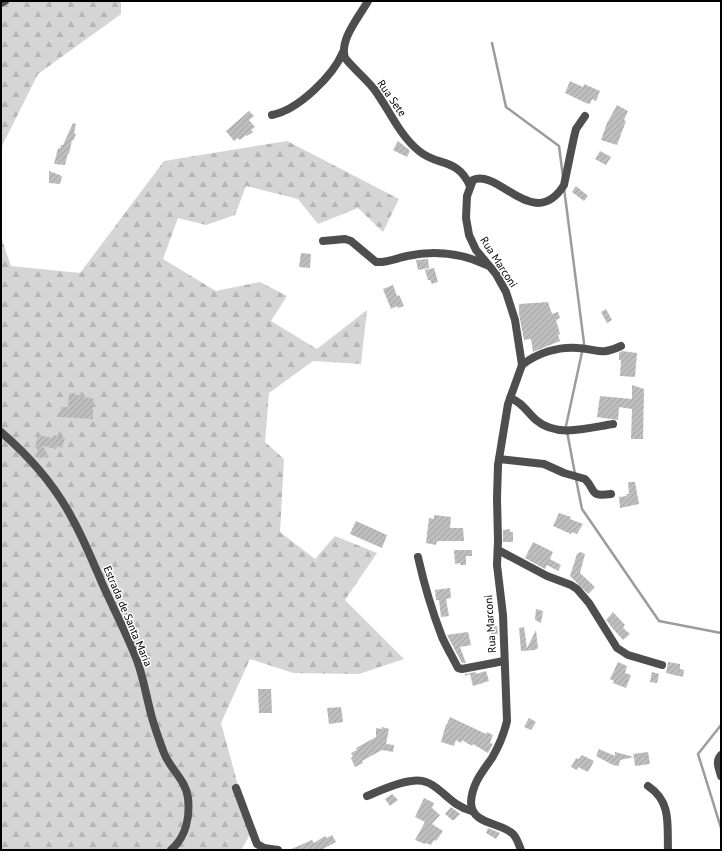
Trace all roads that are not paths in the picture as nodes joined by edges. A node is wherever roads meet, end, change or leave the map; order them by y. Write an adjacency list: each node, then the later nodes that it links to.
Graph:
1 (5, 1): 3 (street)
2 (368, 1): 4 (street)
3 (1, 4)
4 (343, 52): 5 (street); 7 (street, Rua Sete)
5 (272, 115)
6 (585, 116): 7 (street)
7 (470, 186): 9 (street, Rua Marconi)
8 (323, 241): 9 (street)
9 (488, 265): 11 (street, Rua Marconi)
10 (621, 346): 11 (street)
11 (522, 366): 12 (street, Rua Marconi)
12 (510, 398): 13 (street); 15 (street, Rua Marconi)
13 (613, 424)
14 (1, 432): 27 (street, Estrada de Santa Maria)
15 (499, 459): 16 (street); 17 (street, Rua Marconi)
16 (611, 494)
17 (498, 550): 19 (street, Rua Marconi); 20 (street)
18 (418, 557): 19 (street)
19 (504, 661): 26 (street, Rua Marconi)
20 (662, 665)
21 (721, 755): 22 (street)
22 (721, 776)
23 (648, 786): 30 (street)
24 (236, 788): 28 (street)
25 (367, 796): 26 (street)
26 (472, 810): 29 (street)
27 (171, 850)
28 (278, 850)
29 (521, 850)
30 (668, 850)

